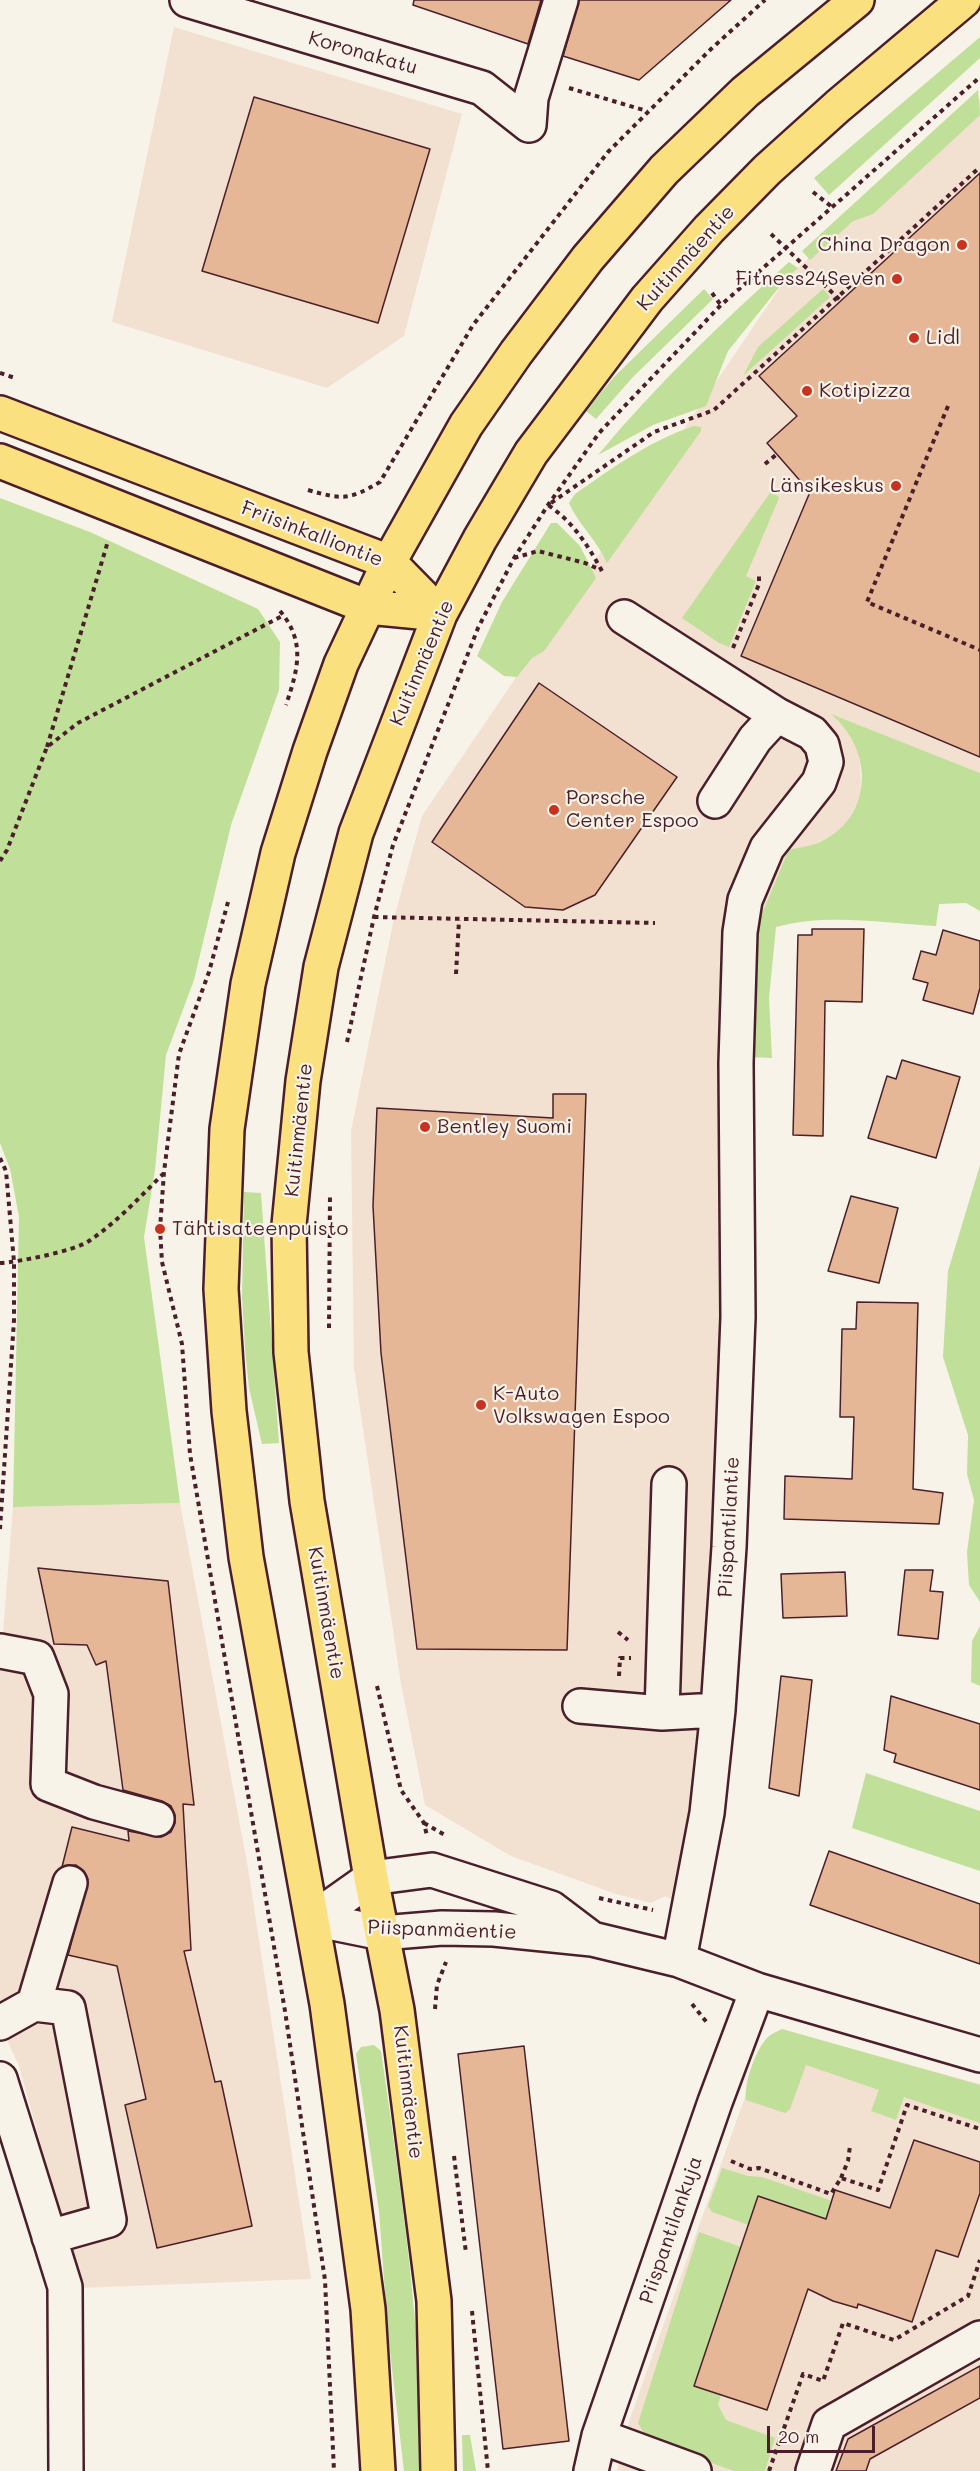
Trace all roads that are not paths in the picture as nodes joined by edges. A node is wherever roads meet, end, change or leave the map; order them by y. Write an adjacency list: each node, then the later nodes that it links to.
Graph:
1 (187, 0): 2 (street, Koronakatu)
2 (561, 0)
3 (857, 0): 7 (main road)
4 (964, 0): 9 (main road, Kuitinmäentie)
5 (0, 413): 7 (main road, Friisinkalliontie)
6 (0, 460): 8 (main road)
7 (389, 562): 8 (main road); 9 (main road, Friisinkalliontie)
8 (368, 607): 9 (main road); 21 (main road)
9 (440, 614): 19 (main road, Kuitinmäentie)
10 (624, 617): 11 (street, Piispantilantie)
11 (777, 715): 12 (street); 16 (street, Piispantilantie)
12 (715, 801)
13 (669, 1484): 17 (street)
14 (0, 1651): 18 (street)
15 (580, 1706): 17 (street)
16 (718, 1710): 17 (street); 24 (street, Piispantilantie)
17 (663, 1713)
18 (157, 1819)
19 (371, 1878): 21 (street, Piispanmäentie); 22 (main road, Kuitinmäentie); 23 (street, Piispanmäentie)
20 (70, 1883): 26 (street)
21 (313, 1919): 22 (street, Piispanmäentie); 34 (main road)
22 (382, 1933): 23 (street, Piispanmäentie); 35 (main road, Kuitinmäentie)
23 (592, 1939): 24 (street, Piispanmäentie)
24 (680, 1960): 25 (street, Piispanmäentie)
25 (757, 1990): 28 (street, Piispanmäentie); 32 (street, Piispantilankuja)
26 (34, 2004): 27 (street); 30 (street)
27 (0, 2023)
28 (980, 2055)
29 (0, 2079): 30 (street)
30 (50, 2237): 33 (street)
31 (980, 2338): 38 (street)
32 (599, 2436): 36 (street, Piispantilankuja); 37 (street)
33 (66, 2471)
34 (378, 2471)
35 (438, 2471)
36 (591, 2471)
37 (694, 2471)
38 (813, 2471)

